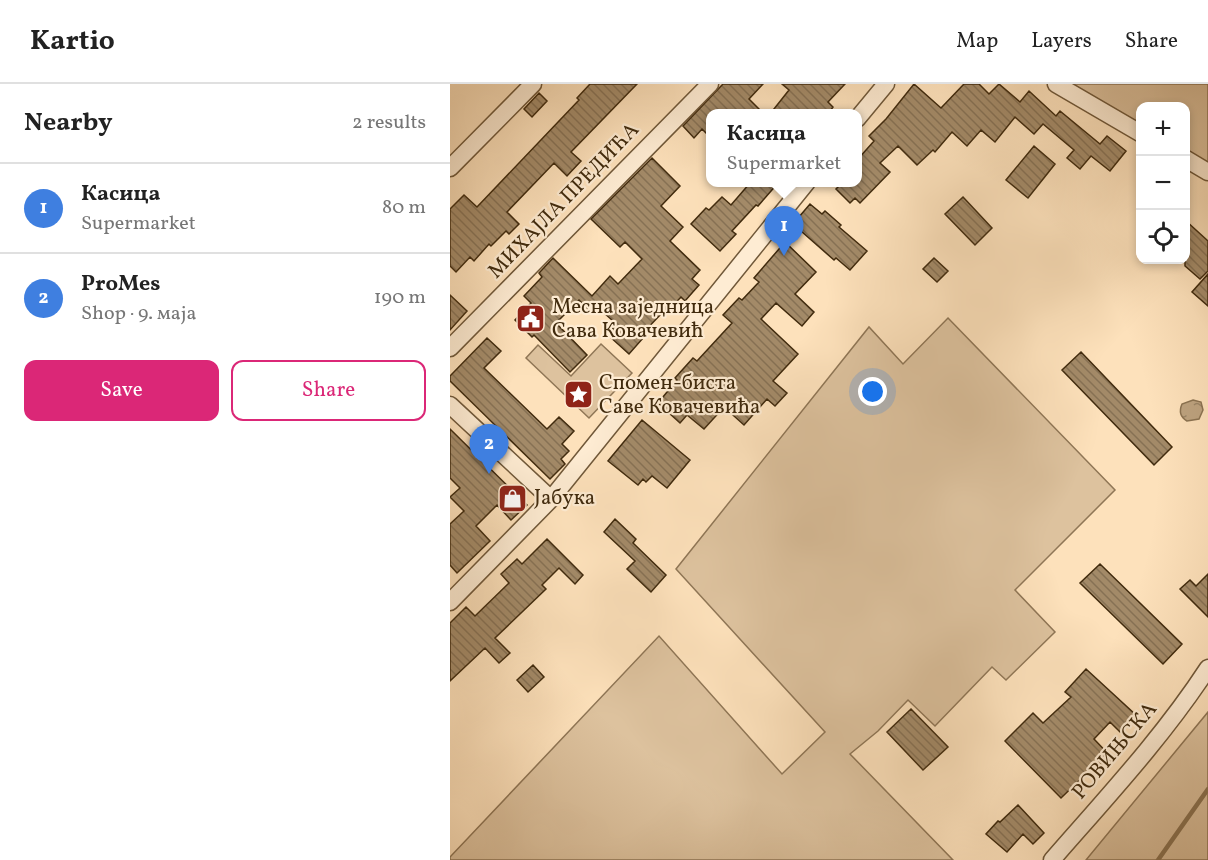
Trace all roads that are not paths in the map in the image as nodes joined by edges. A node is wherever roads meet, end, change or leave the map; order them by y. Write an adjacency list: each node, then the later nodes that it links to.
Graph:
1 (533, 84): 8 (street)
2 (710, 84): 11 (street, МИХАЈЛА ПРЕДИЋА)
3 (886, 84): 5 (street)
4 (1056, 84): 6 (street)
5 (862, 115)
6 (1136, 131)
7 (1190, 162): 9 (street)
8 (450, 168)
9 (1208, 172)
10 (804, 187): 13 (street)
11 (450, 348)
12 (450, 405): 13 (street)
13 (550, 499): 14 (street)
14 (450, 602)
15 (1208, 668): 16 (street, РОВИЊСКА)
16 (1052, 860)

